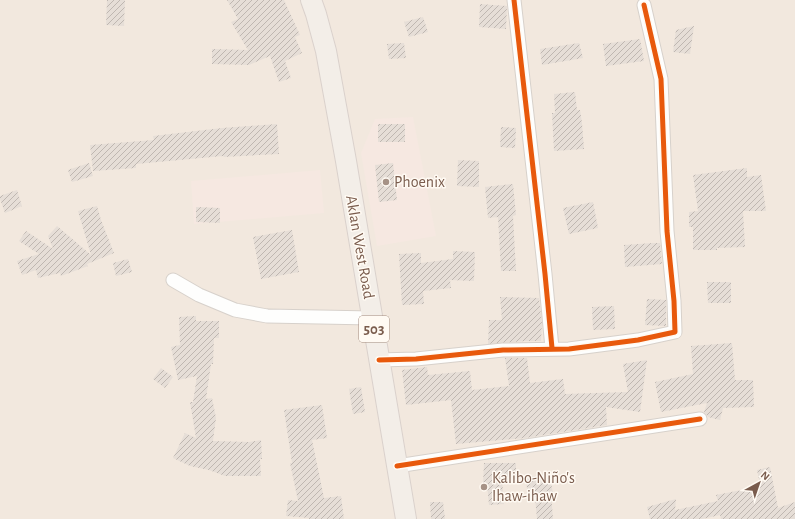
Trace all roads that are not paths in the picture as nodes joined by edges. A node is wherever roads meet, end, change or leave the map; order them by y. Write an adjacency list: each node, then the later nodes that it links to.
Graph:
1 (311, 0): 5 (main road, Aklan West Road / 503)
2 (514, 0): 6 (street)
3 (644, 5): 6 (street)
4 (173, 280): 5 (street)
5 (372, 318): 7 (main road, Aklan West Road / 503)
6 (552, 348): 7 (street)
7 (380, 360): 9 (main road, Aklan West Road / 503)
8 (700, 419): 9 (street)
9 (397, 466): 10 (main road, Aklan West Road / 503)
10 (406, 519)

